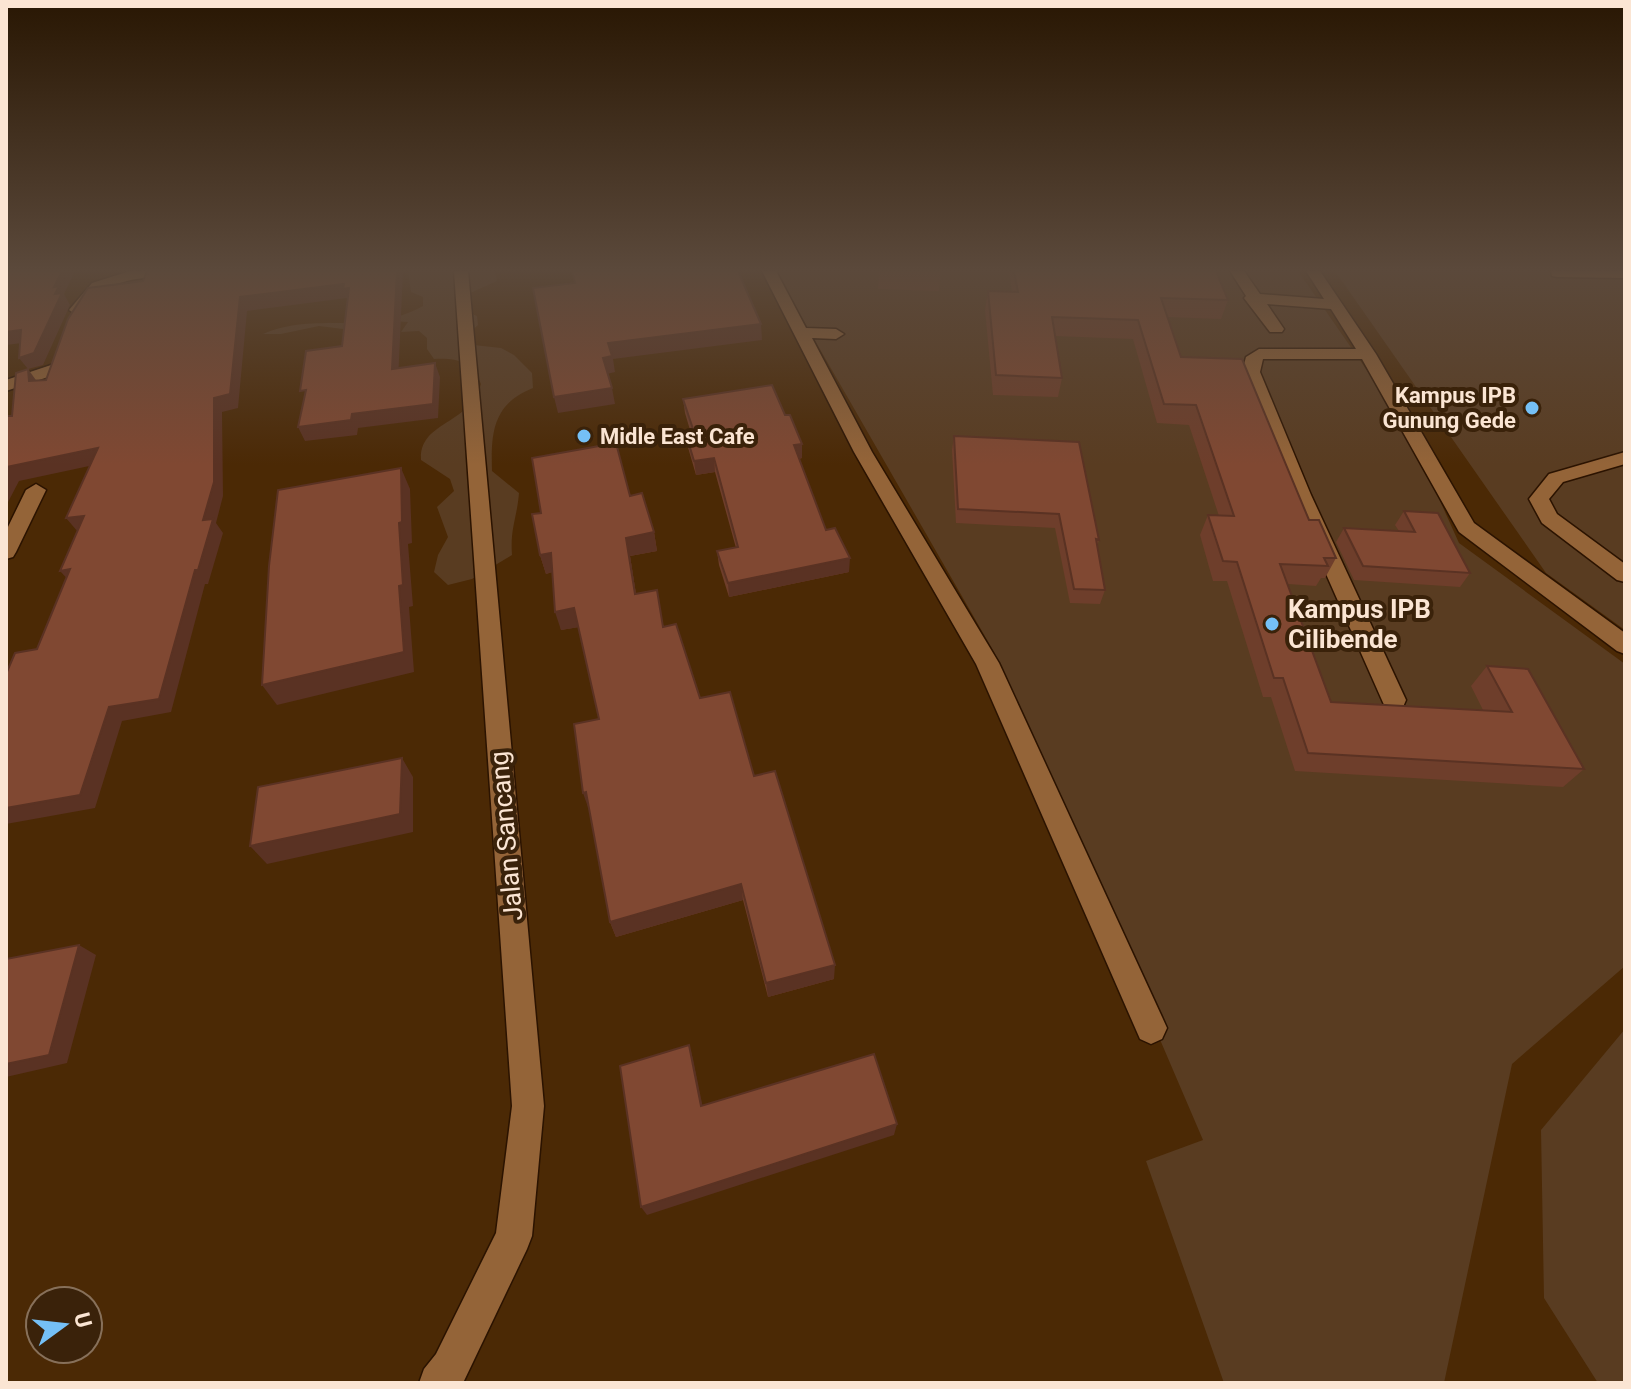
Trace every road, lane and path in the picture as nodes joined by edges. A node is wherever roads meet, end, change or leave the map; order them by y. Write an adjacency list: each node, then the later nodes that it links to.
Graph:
1 (466, 336): 14 (street, Jalan Sancang)
2 (802, 336): 13 (street)
3 (1356, 336): 4 (street)
4 (1368, 354): 11 (street); 12 (street)
5 (6, 386): 6 (street)
6 (48, 389)
7 (1625, 458): 10 (street)
8 (36, 490): 9 (street)
9 (6, 552)
10 (1625, 575)
11 (1625, 645)
12 (1394, 700)
13 (1151, 1028)
14 (438, 1383)

